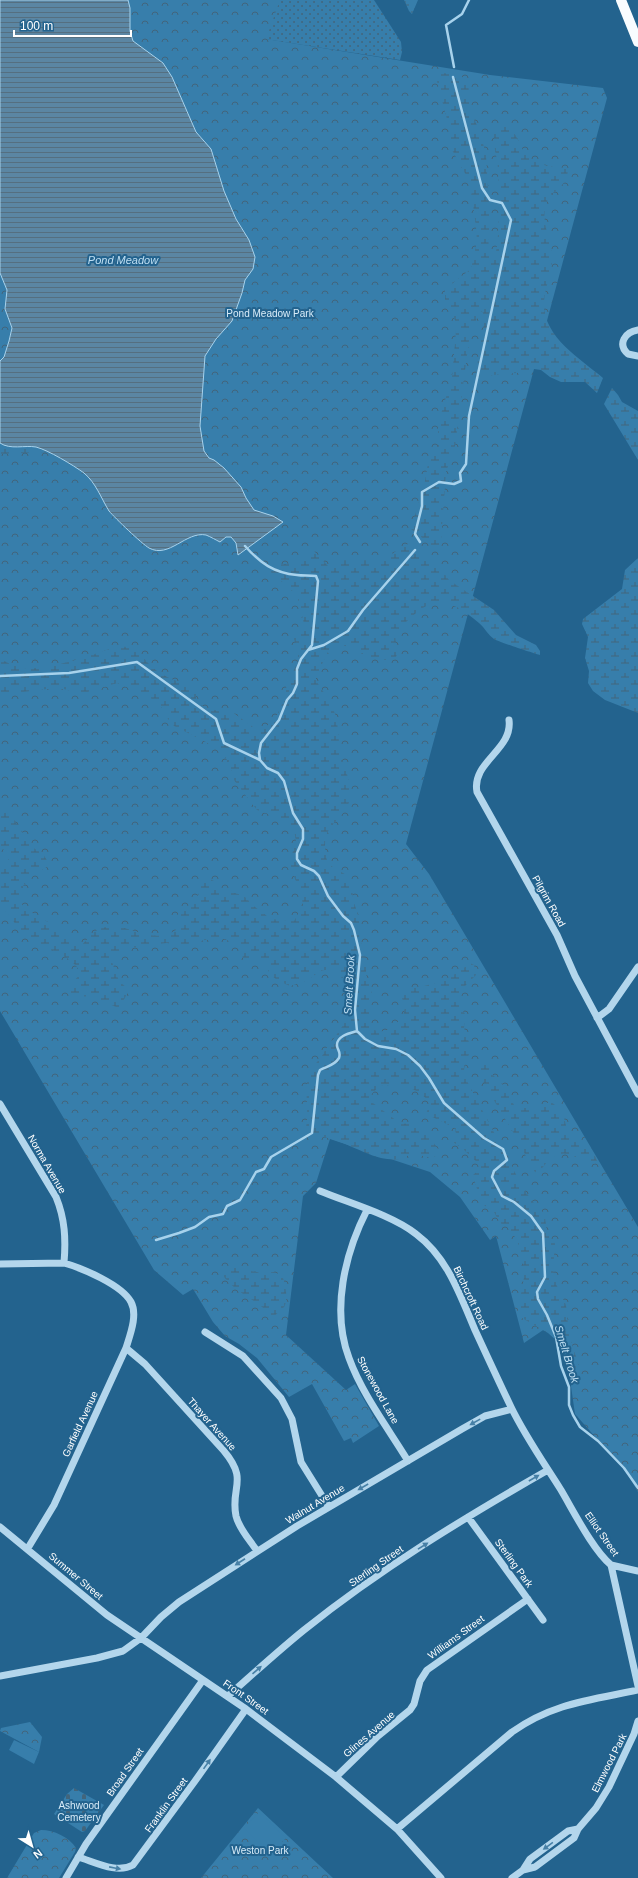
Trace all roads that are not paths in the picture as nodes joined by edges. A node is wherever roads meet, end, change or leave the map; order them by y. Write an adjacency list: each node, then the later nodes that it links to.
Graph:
1 (621, 0): 2 (main road)
2 (638, 42)
3 (638, 330): 4 (street)
4 (638, 356)
5 (509, 720): 7 (street, Pilgrim Road)
6 (638, 967): 7 (street)
7 (597, 1018): 8 (street, Pilgrim Road)
8 (638, 1094)
9 (0, 1104): 12 (street, Norma Avenue)
10 (320, 1191): 11 (street, Birchcroft Road)
11 (366, 1210): 16 (street, Birchcroft Road); 17 (street, Stonewood Lane)
12 (64, 1263): 13 (street); 15 (street, Garfield Avenue)
13 (0, 1264)
14 (205, 1332): 19 (street)
15 (126, 1348): 22 (street, Garfield Avenue); 23 (street, Thayer Avenue)
16 (512, 1409): 17 (street, Walnut Avenue, one-way to 17); 18 (street, Elliot Street)
17 (408, 1461): 19 (street, Walnut Avenue, one-way to 19)
18 (548, 1470): 20 (street, Sterling Street, one-way to 18); 24 (street, Elliot Street)
19 (329, 1507): 23 (street, Walnut Avenue)
20 (468, 1518): 26 (street, Sterling Park); 33 (street, Sterling Street, one-way to 20)
21 (0, 1527): 22 (street, Summer Street)
22 (28, 1548): 28 (street, Summer Street)
23 (257, 1551): 28 (street, Walnut Avenue, one-way to 28)
24 (612, 1565): 25 (street); 31 (street, Elliot Street)
25 (638, 1571)
26 (528, 1599): 27 (street, Sterling Park); 34 (street, Williams Street)
27 (543, 1620)
28 (141, 1638): 29 (street); 30 (street, Front Street)
29 (0, 1676)
30 (204, 1680): 33 (street, Front Street); 39 (street, Broad Street)
31 (638, 1686)
32 (638, 1690): 38 (street)
33 (228, 1696): 35 (street, Front Street)
34 (414, 1704): 37 (street, Glines Avenue)
35 (246, 1708): 37 (street, Front Street); 39 (street, Franklin Street, one-way to 35)
36 (638, 1722): 42 (street, Elmwood Park)
37 (336, 1778): 38 (street, Front Street)
38 (397, 1829): 41 (street, Front Street)
39 (78, 1857): 40 (street, Broad Street)
40 (66, 1878)
41 (441, 1878)
42 (512, 1878)

